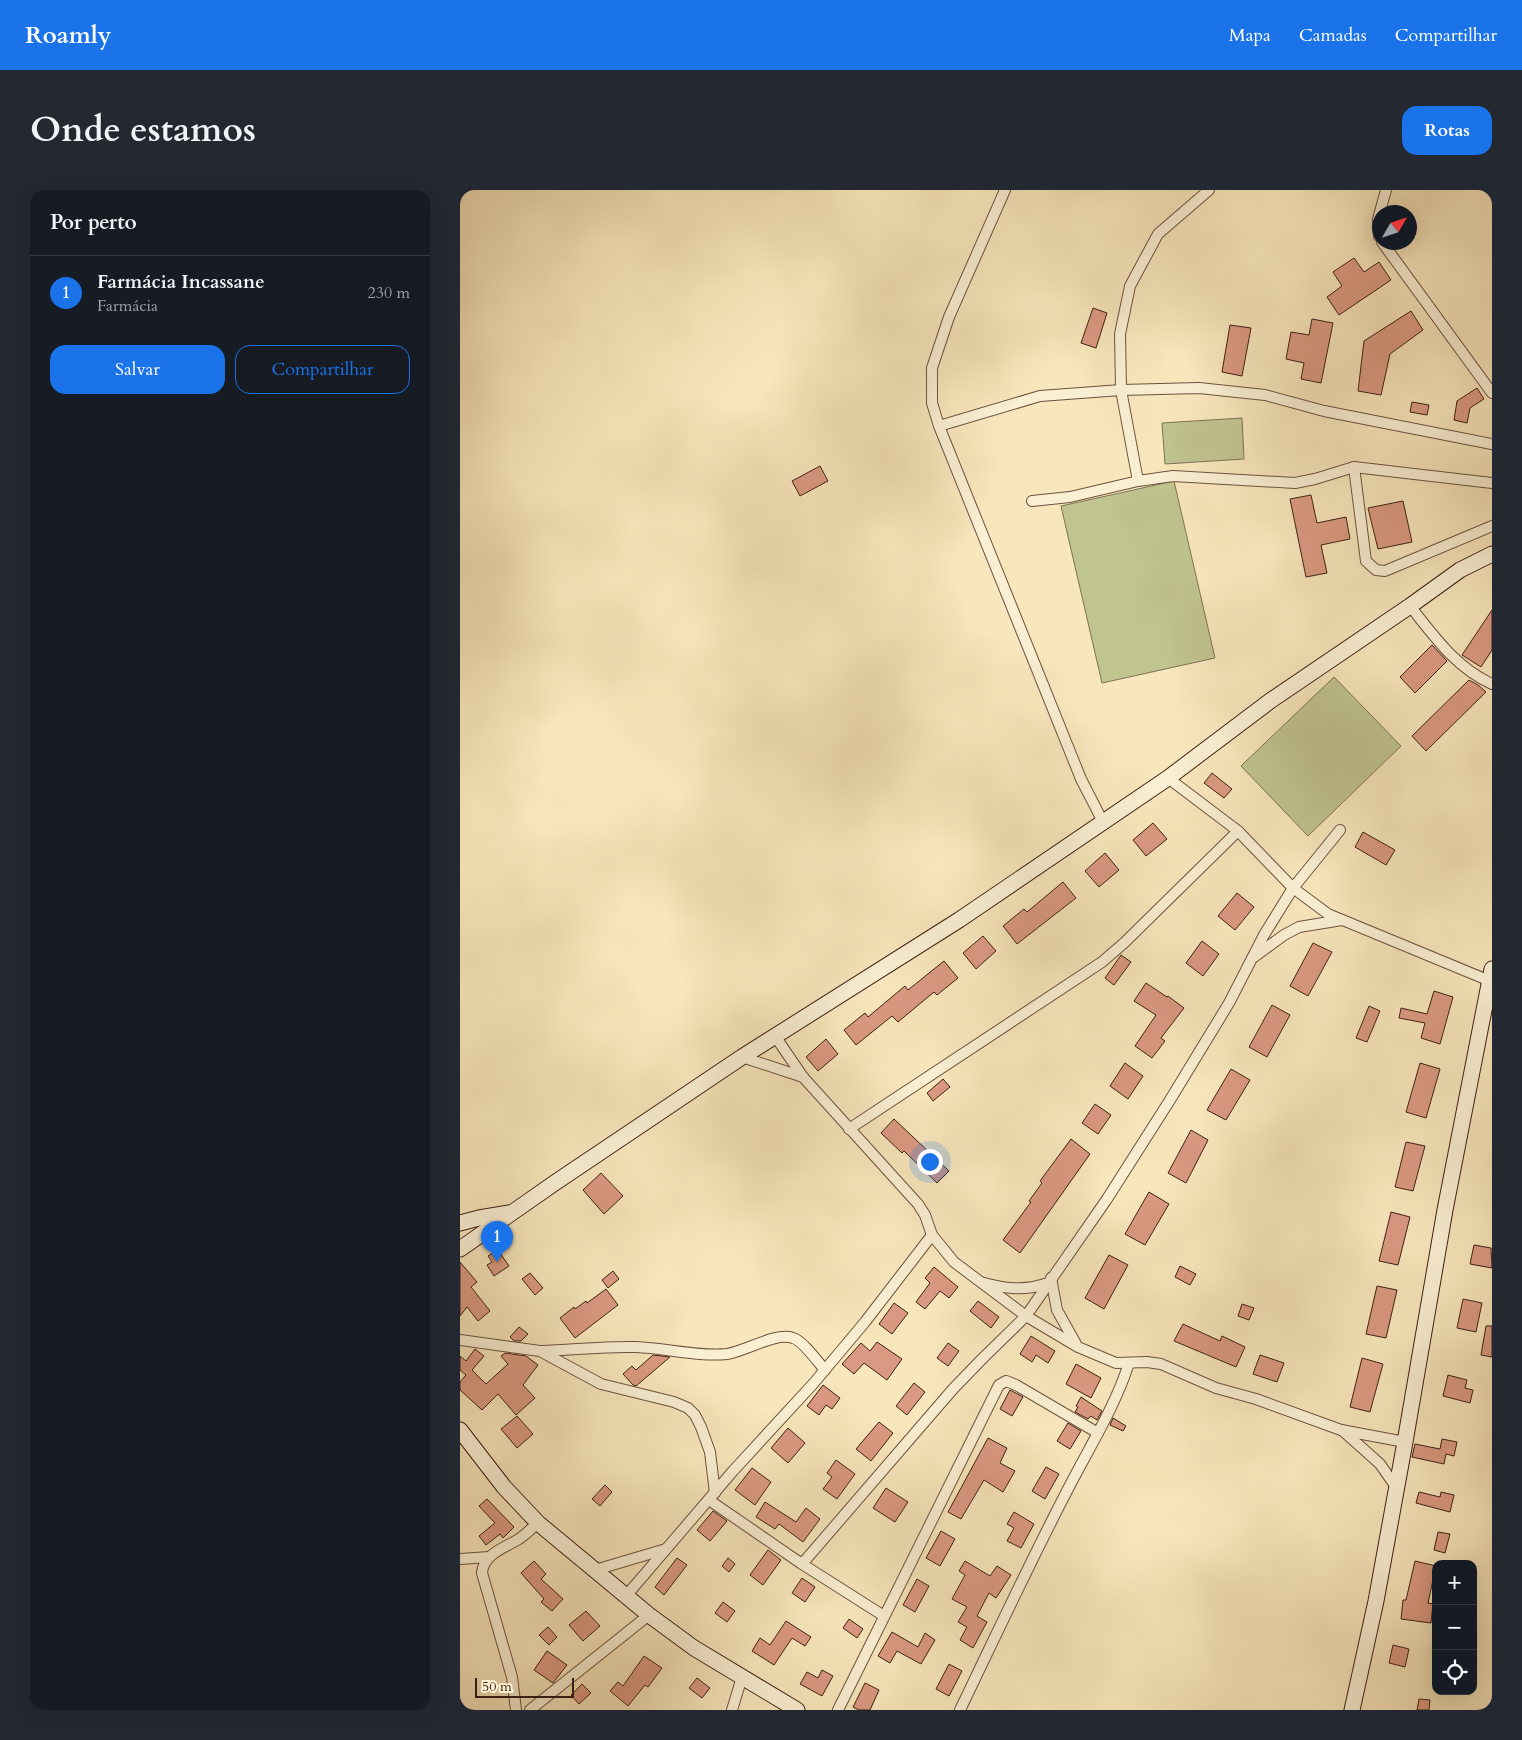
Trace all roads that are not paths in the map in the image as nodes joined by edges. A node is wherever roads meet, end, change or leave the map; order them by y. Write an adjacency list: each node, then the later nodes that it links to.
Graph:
1 (1005, 190): 8 (street)
2 (1209, 190): 6 (street)
3 (1386, 190): 4 (street)
4 (1382, 205)
5 (1388, 250): 7 (street)
6 (1121, 390): 8 (street); 9 (street); 11 (street)
7 (1492, 394)
8 (939, 426): 19 (street)
9 (1492, 444)
10 (1354, 467): 11 (street); 12 (street); 14 (street)
11 (1138, 480): 13 (street)
12 (1492, 483)
13 (1032, 501)
14 (1492, 526)
15 (1492, 554): 16 (street)
16 (1410, 606): 17 (street); 18 (street)
17 (1492, 684)
18 (1168, 778): 19 (street); 21 (street)
19 (1103, 822): 26 (street)
20 (1340, 830): 22 (street)
21 (1238, 831): 22 (street); 29 (street)
22 (1293, 888): 23 (street); 24 (street)
23 (1343, 920): 24 (street); 25 (street)
24 (1251, 960): 34 (street)
25 (1491, 975): 45 (street)
26 (774, 1036): 27 (street); 28 (street)
27 (742, 1057): 28 (street); 30 (street)
28 (803, 1077): 29 (street)
29 (848, 1129): 32 (street)
30 (513, 1212): 31 (street); 33 (street)
31 (460, 1223)
32 (932, 1236): 35 (street); 41 (street)
33 (460, 1249)
34 (1050, 1280): 35 (street); 36 (street); 38 (street)
35 (979, 1282): 36 (street)
36 (1026, 1316): 38 (street); 52 (street)
37 (460, 1340): 39 (street)
38 (1078, 1347): 40 (street)
39 (540, 1351): 41 (street); 47 (street)
40 (1129, 1363): 43 (street); 44 (street)
41 (825, 1370): 47 (street)
42 (460, 1430): 48 (street)
43 (1341, 1430): 45 (street); 46 (street)
44 (1098, 1433): 56 (street); 63 (street)
45 (1405, 1442): 46 (street)
46 (1396, 1487): 64 (street)
47 (712, 1496): 49 (street); 52 (street)
48 (538, 1523): 50 (street); 53 (street)
49 (667, 1549): 53 (street); 54 (street)
50 (489, 1557): 51 (street); 58 (street)
51 (460, 1559)
52 (802, 1564): 56 (street)
53 (595, 1570): 54 (street)
54 (626, 1596): 55 (street)
55 (649, 1615): 57 (street); 59 (street)
56 (884, 1616): 62 (street)
57 (742, 1677): 60 (street); 61 (street)
58 (516, 1710)
59 (530, 1710)
60 (732, 1710)
61 (797, 1710)
62 (838, 1710)
63 (960, 1710)
64 (1352, 1710)

